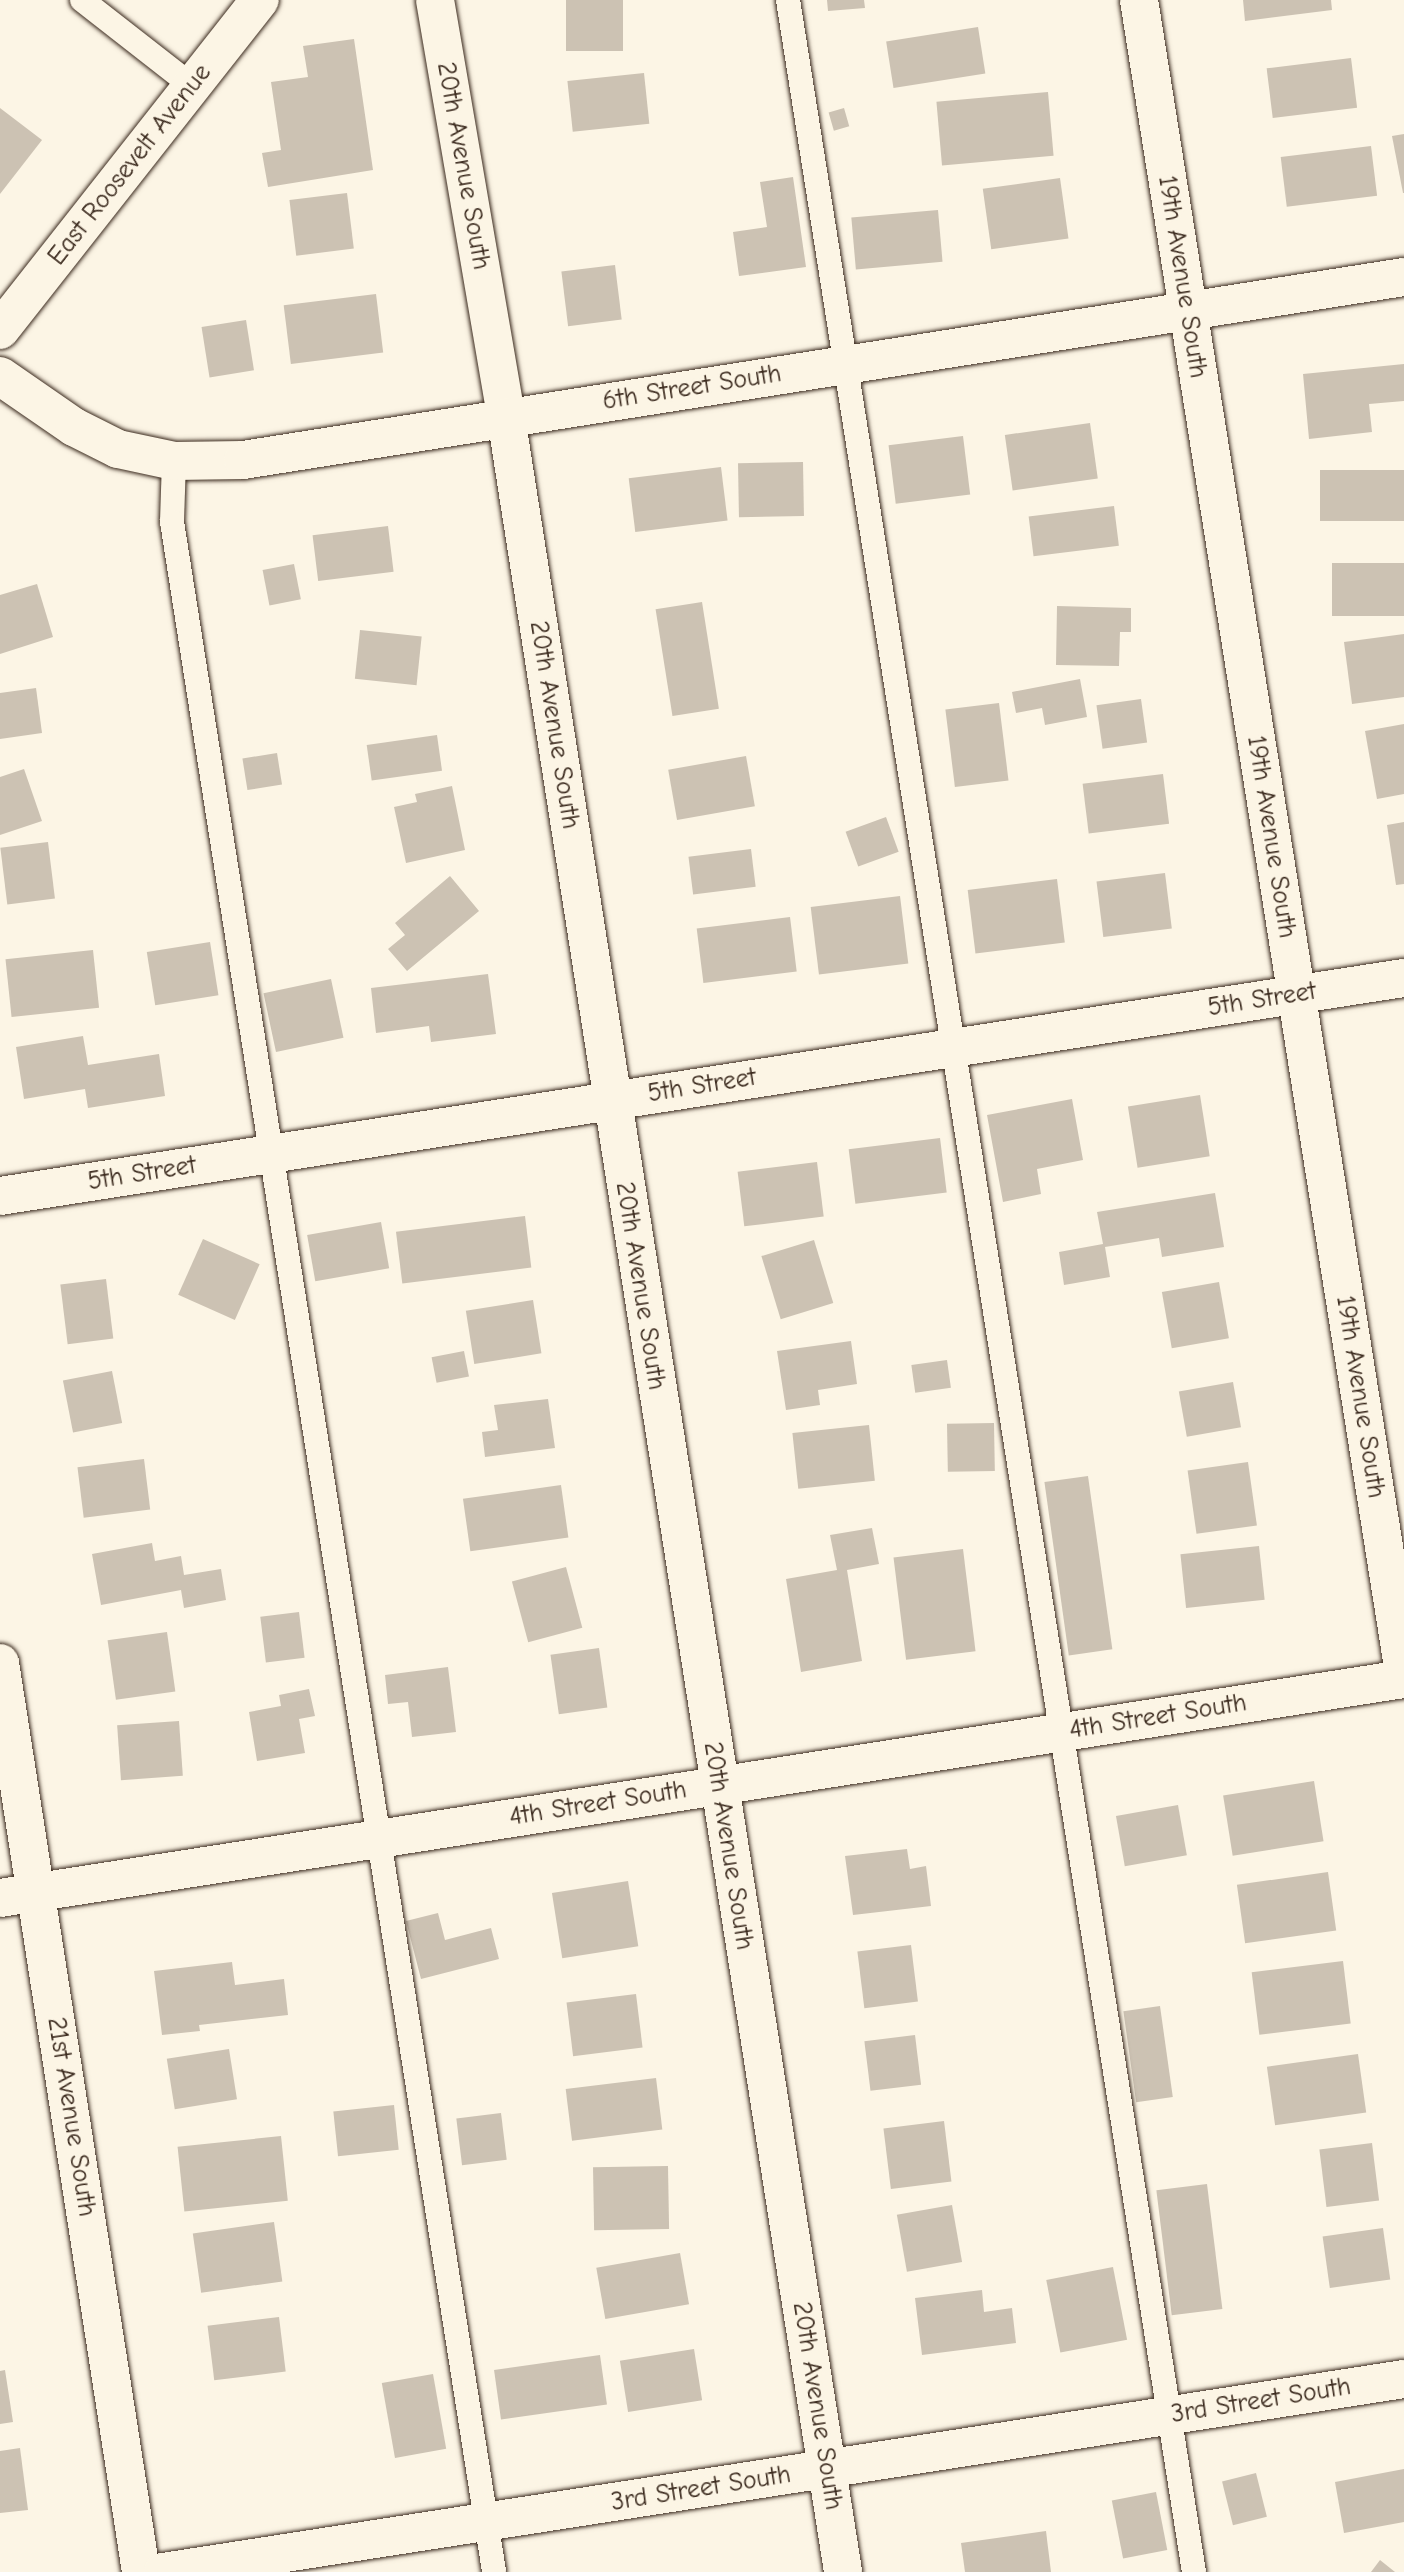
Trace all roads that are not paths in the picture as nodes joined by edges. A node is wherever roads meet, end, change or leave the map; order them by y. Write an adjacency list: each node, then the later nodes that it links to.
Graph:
1 (82, 0): 6 (lane)
2 (260, 0): 6 (street, East Roosevelt Avenue)
3 (435, 0): 12 (street, 20th Avenue South)
4 (788, 0): 10 (lane)
5 (1139, 0): 8 (street, 19th Avenue South)
6 (192, 86): 9 (street, East Roosevelt Avenue)
7 (1404, 277): 8 (street, 6th Street South)
8 (1187, 311): 10 (street, 6th Street South); 15 (street, 19th Avenue South)
9 (0, 330)
10 (844, 365): 12 (street, 6th Street South); 16 (lane)
11 (0, 376): 13 (street, 6th Street South)
12 (506, 417): 13 (street, 6th Street South); 17 (street, 20th Avenue South)
13 (174, 461): 18 (lane)
14 (1404, 978): 15 (street, 5th Street)
15 (1296, 995): 16 (street, 5th Street); 21 (street, 19th Avenue South)
16 (956, 1047): 17 (street, 5th Street); 23 (lane)
17 (611, 1101): 18 (street, 5th Street); 24 (street, 20th Avenue South)
18 (270, 1154): 19 (street, 5th Street); 25 (lane)
19 (0, 1196)
20 (0, 1663): 26 (street, 21st Avenue South)
21 (1404, 1673)
22 (1404, 1679): 23 (street, 4th Street South)
23 (1060, 1732): 24 (street, 4th Street South); 28 (lane)
24 (719, 1785): 25 (street, 4th Street South); 29 (street, 20th Avenue South)
25 (381, 1839): 26 (street, 4th Street South); 30 (lane)
26 (18, 1895): 31 (street, 21st Avenue South)
27 (1404, 2379): 28 (street, 3rd Street South)
28 (1168, 2416): 29 (street, 3rd Street South); 35 (lane)
29 (828, 2469): 30 (street, 3rd Street South); 34 (street, 20th Avenue South)
30 (486, 2522): 32 (street, 3rd Street South); 33 (lane)
31 (141, 2572)
32 (163, 2572)
33 (494, 2572)
34 (843, 2572)
35 (1194, 2572)

